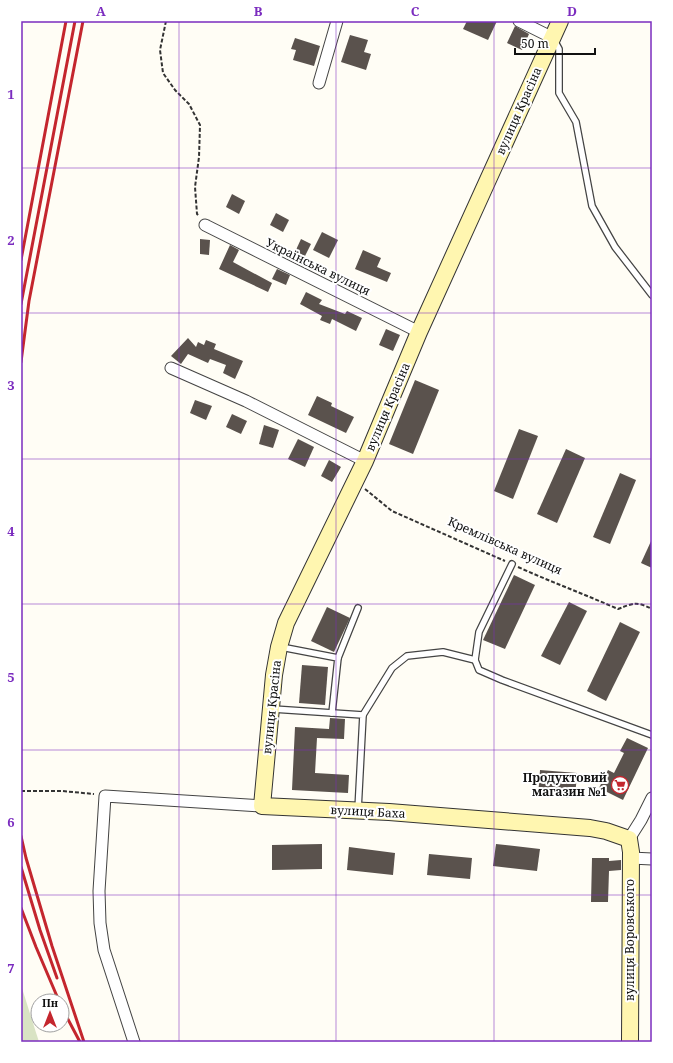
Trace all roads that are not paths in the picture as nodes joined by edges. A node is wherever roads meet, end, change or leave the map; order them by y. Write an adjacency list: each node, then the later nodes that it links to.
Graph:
1 (337, 21): 5 (street)
2 (519, 21): 4 (street)
3 (560, 21): 4 (street, вулиця Красіна)
4 (553, 38): 7 (lane); 8 (street, вулиця Красіна)
5 (320, 83)
6 (205, 225): 8 (street, Українська вулиця)
7 (652, 296)
8 (419, 332): 10 (street, вулиця Красіна)
9 (171, 368): 10 (street)
10 (365, 461): 13 (street, вулиця Красіна)
11 (512, 564): 15 (lane)
12 (358, 608): 14 (lane)
13 (278, 647): 14 (lane); 16 (street, вулиця Красіна)
14 (338, 658): 17 (lane)
15 (475, 660): 18 (lane); 19 (lane)
16 (271, 709): 17 (lane); 21 (street, вулиця Красіна)
17 (332, 713): 18 (lane)
18 (363, 714): 22 (lane)
19 (652, 734)
20 (652, 798): 23 (street)
21 (262, 806): 22 (street, вулиця Баха); 26 (street, вулиця Баха)
22 (358, 811): 23 (street, вулиця Баха)
23 (628, 839): 24 (street, вулиця Воровського)
24 (631, 858): 25 (street); 27 (street, вулиця Воровського)
25 (652, 859)
26 (134, 1042)
27 (630, 1042)

